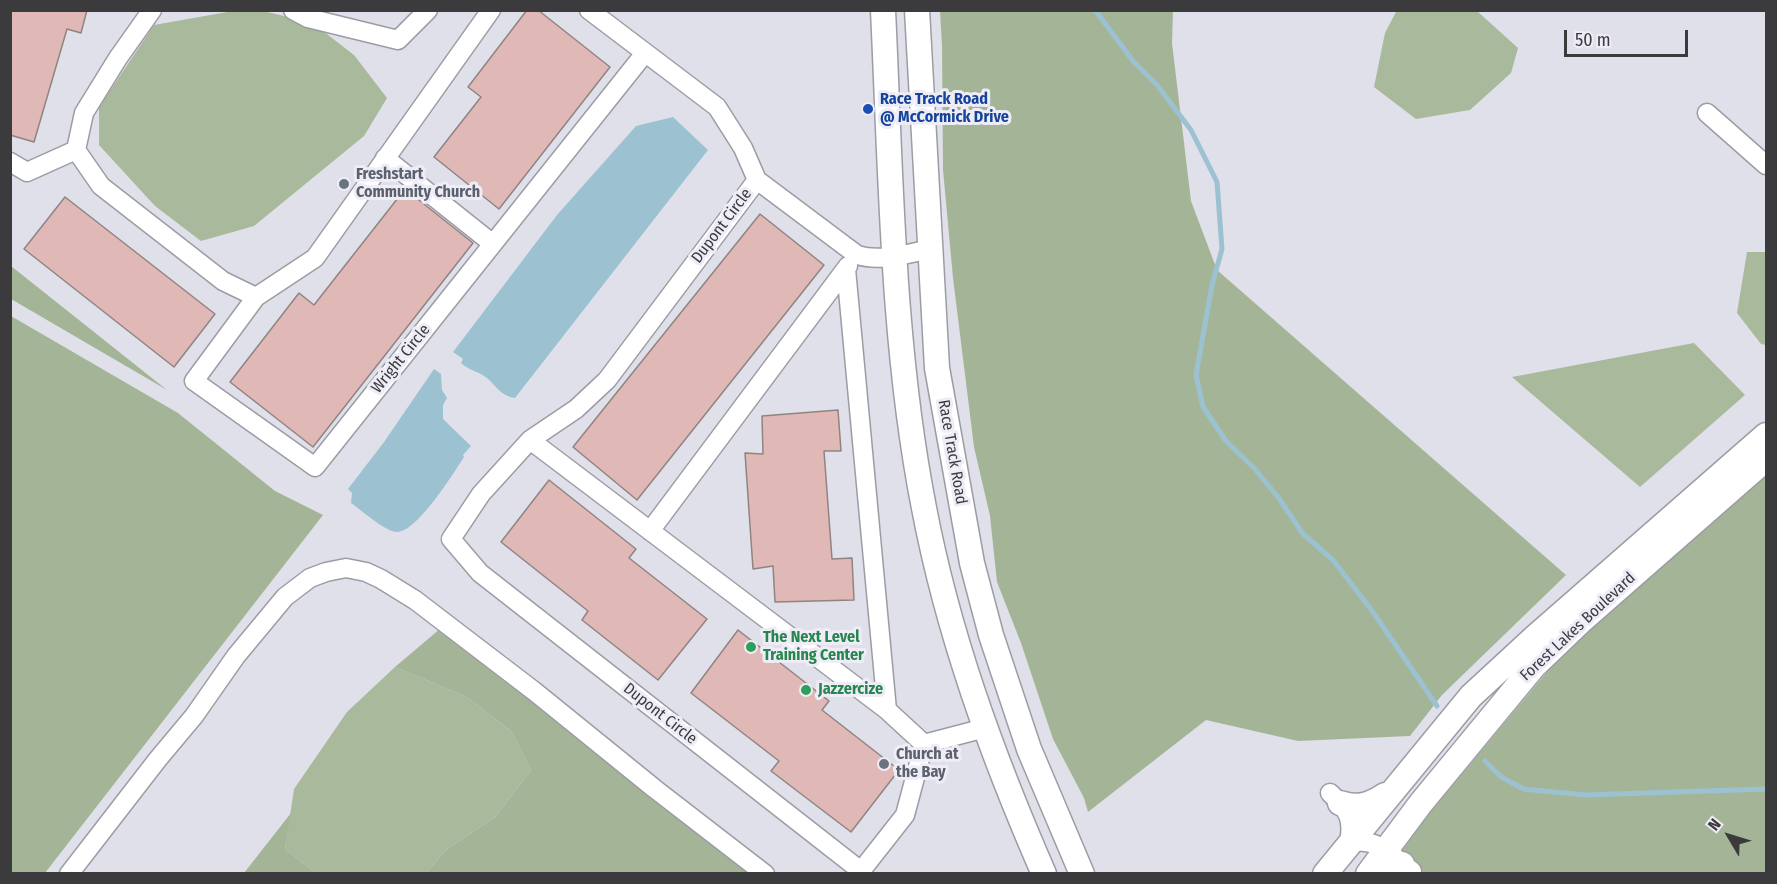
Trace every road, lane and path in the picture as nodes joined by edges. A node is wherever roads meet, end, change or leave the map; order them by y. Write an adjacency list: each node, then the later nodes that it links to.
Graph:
1 (152, 10): 10 (street)
2 (293, 10): 3 (street)
3 (428, 10)
4 (491, 10): 11 (street, Wright Circle)
5 (589, 10): 8 (street)
6 (883, 10): 17 (main road)
7 (917, 10): 16 (main road, Race Track Road)
8 (645, 53): 14 (street); 15 (street, Wright Circle)
9 (1707, 113): 13 (street)
10 (76, 150): 12 (street); 19 (street)
11 (386, 158): 15 (street); 19 (street, Wright Circle)
12 (10, 162)
13 (1767, 165)
14 (757, 180): 18 (street, Dupont Circle); 21 (street, Dupont Circle)
15 (493, 244): 19 (street, Wright Circle)
16 (930, 249): 17 (street); 35 (main road, Race Track Road)
17 (895, 257): 18 (street); 26 (main road)
18 (851, 262): 23 (street); 25 (street)
19 (256, 297)
20 (1767, 435): 24 (main road)
21 (530, 440): 23 (street); 27 (street, Dupont Circle)
22 (1767, 459): 31 (main road, Forest Lakes Boulevard)
23 (650, 531): 25 (street)
24 (1487, 682): 28 (main road); 31 (main road)
25 (887, 711): 27 (street)
26 (984, 728): 27 (street); 34 (main road)
27 (924, 744)
28 (1392, 790): 29 (main road); 30 (main road)
29 (1335, 798): 30 (street)
30 (1349, 842): 31 (street); 36 (main road); 37 (main road)
31 (1397, 858): 38 (main road, Forest Lakes Boulevard)
32 (69, 873): 33 (street)
33 (765, 873)
34 (1044, 873)
35 (1082, 873)
36 (1311, 873)
37 (1325, 873)
38 (1369, 873)

